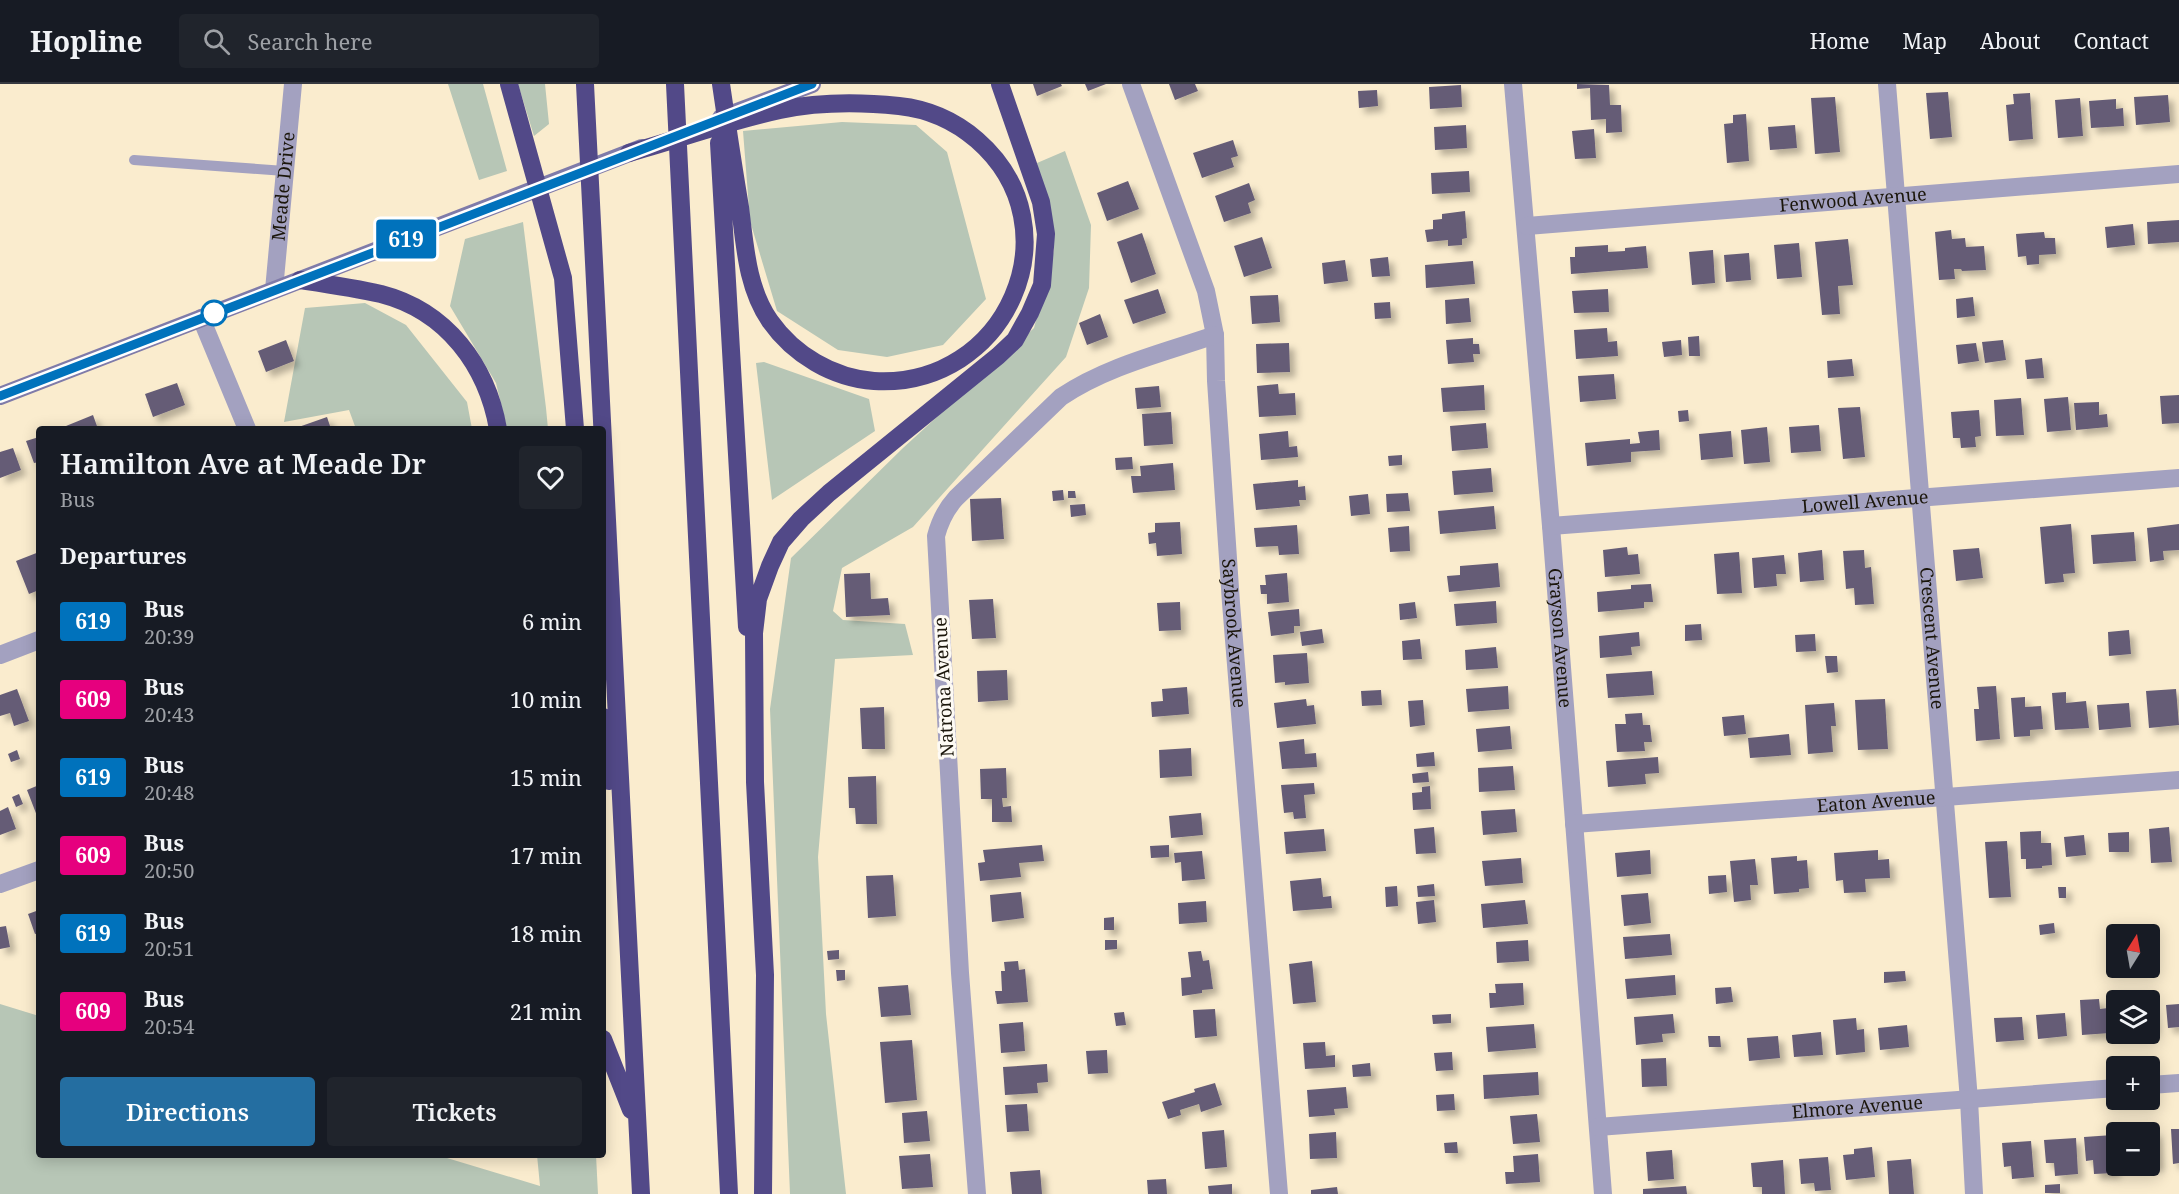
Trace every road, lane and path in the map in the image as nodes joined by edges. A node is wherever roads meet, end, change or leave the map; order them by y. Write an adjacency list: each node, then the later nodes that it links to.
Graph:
1 (293, 84): 14 (street, Meade Drive)
2 (585, 84): 26 (highway)
3 (675, 84): 49 (highway)
4 (716, 84): 33 (highway)
5 (721, 84): 12 (highway)
6 (812, 84): 12 (main road)
7 (1000, 84): 33 (highway)
8 (1131, 84): 21 (street, Saybrook Avenue)
9 (1513, 84): 17 (street, Grayson Avenue)
10 (1887, 84): 16 (street, Crescent Avenue)
11 (511, 90): 25 (highway)
12 (628, 153): 18 (main road)
13 (134, 160): 14 (lane)
14 (285, 171): 19 (street, Meade Drive)
15 (2179, 174): 16 (street, Fenwood Avenue)
16 (1896, 197): 17 (street, Fenwood Avenue); 29 (street, Crescent Avenue)
17 (1527, 226): 30 (street, Grayson Avenue)
18 (300, 280): 19 (main road); 24 (highway)
19 (274, 290): 20 (main road)
20 (201, 318): 22 (main road); 23 (street)
21 (1215, 335): 51 (street, Natrona Avenue); 52 (street, Saybrook Avenue)
22 (0, 396)
23 (246, 426)
24 (497, 426)
25 (575, 426)
26 (603, 426)
27 (2179, 477): 29 (street, Lowell Avenue)
28 (606, 493): 40 (highway)
29 (1919, 497): 30 (street, Lowell Avenue); 36 (street, Crescent Avenue)
30 (1551, 526): 37 (street, Grayson Avenue)
31 (36, 641): 32 (street)
32 (0, 655)
33 (756, 743): 50 (highway)
34 (606, 748): 40 (highway)
35 (2179, 780): 36 (street, Eaton Avenue)
36 (1944, 797): 37 (street, Eaton Avenue); 45 (street, Crescent Avenue)
37 (1574, 824): 47 (street, Grayson Avenue)
38 (36, 871): 39 (street)
39 (0, 884)
40 (632, 1014): 46 (highway)
41 (606, 1046): 46 (highway)
42 (2179, 1083): 43 (street)
43 (2160, 1084)
44 (2106, 1089): 45 (street, Elmore Avenue)
45 (1969, 1100): 47 (street, Elmore Avenue); 54 (street, Crescent Avenue)
46 (637, 1123): 48 (highway)
47 (1598, 1127): 53 (street, Grayson Avenue)
48 (641, 1194)
49 (729, 1194)
50 (763, 1194)
51 (977, 1194)
52 (1279, 1194)
53 (1603, 1194)
54 (1974, 1194)

